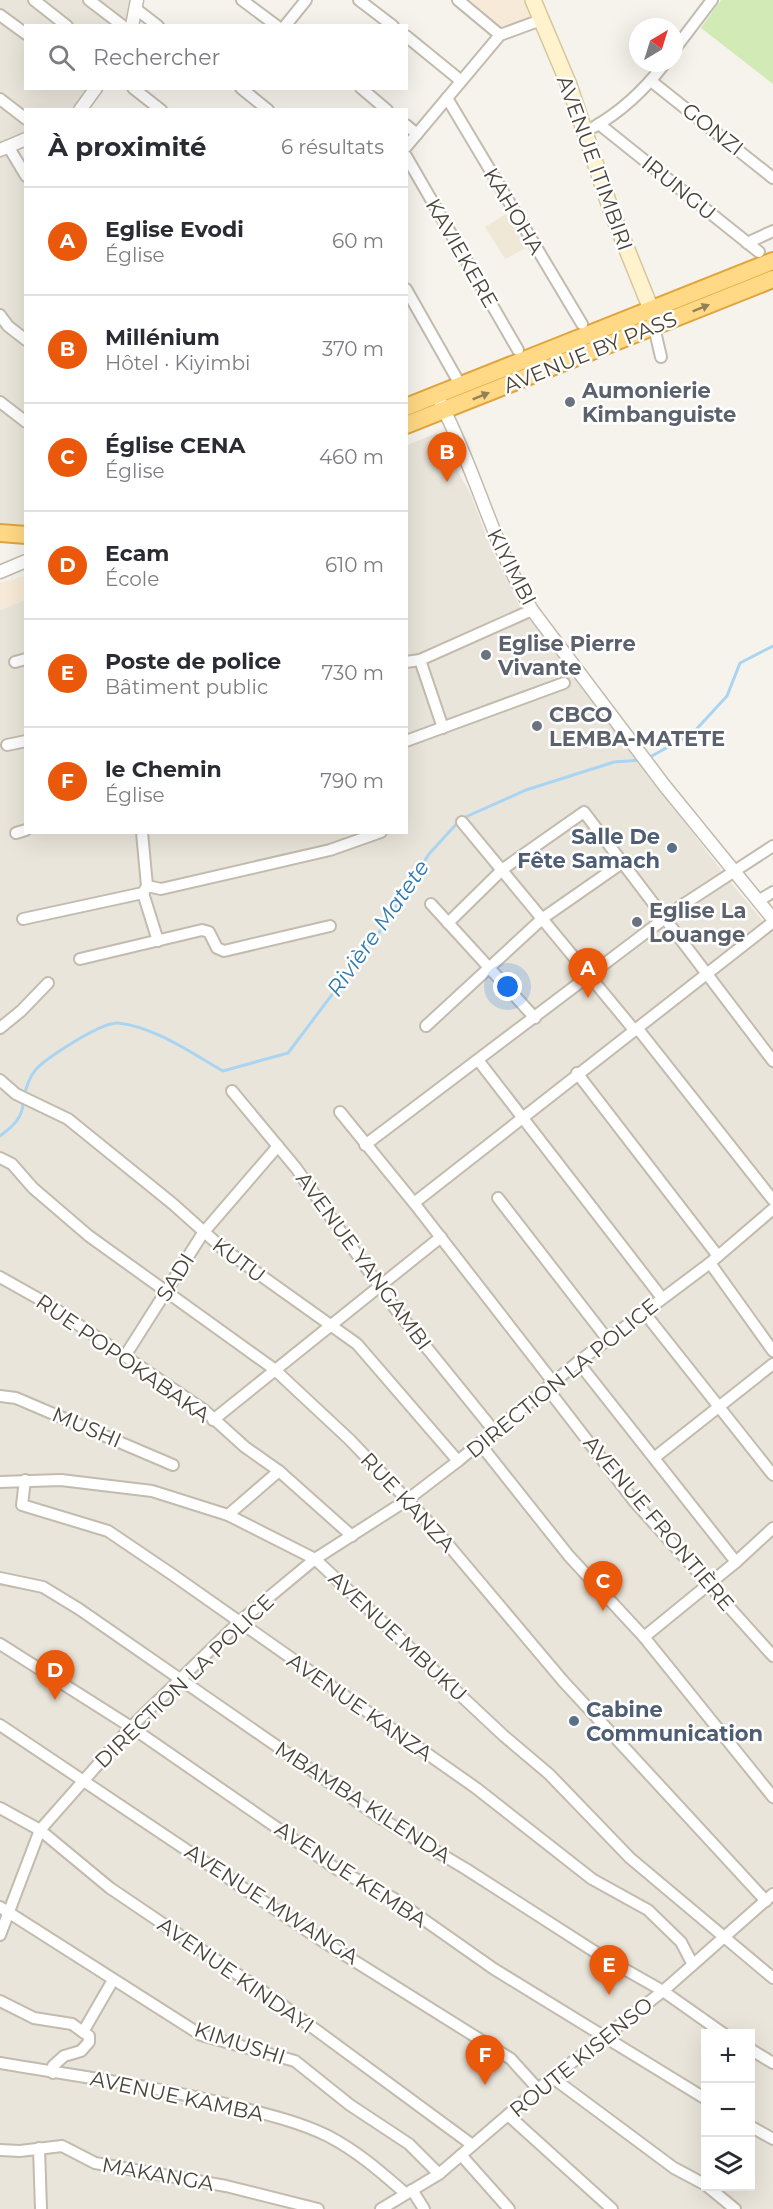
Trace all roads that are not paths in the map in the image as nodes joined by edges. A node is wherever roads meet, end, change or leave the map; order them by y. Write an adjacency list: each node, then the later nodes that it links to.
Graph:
1 (34, 0): 12 (street)
2 (88, 0): 13 (street)
3 (242, 0): 16 (street)
4 (306, 0): 17 (street)
5 (359, 0): 18 (street)
6 (458, 0): 20 (street)
7 (533, 0): 11 (main road, AVENUE ITIMBIRI)
8 (712, 0): 22 (street)
9 (136, 4): 14 (street); 15 (street)
10 (0, 15): 19 (street)
11 (541, 20): 20 (street); 39 (main road, AVENUE ITIMBIRI)
12 (64, 24)
13 (120, 24)
14 (132, 24)
15 (156, 24)
16 (273, 24)
17 (287, 24)
18 (390, 24)
19 (24, 33)
20 (500, 35): 24 (street)
21 (408, 38): 24 (street)
22 (683, 38)
23 (658, 72): 25 (street)
24 (460, 80): 30 (street)
25 (651, 81): 37 (street); 46 (street, GONZI)
26 (95, 90): 32 (street)
27 (136, 90): 33 (street)
28 (243, 90): 34 (street)
29 (363, 90): 35 (street)
30 (447, 98): 40 (street); 54 (street, KAHOHA)
31 (0, 99): 36 (street)
32 (81, 108)
33 (159, 108)
34 (266, 108)
35 (385, 108)
36 (24, 117)
37 (599, 124): 39 (street); 48 (street, IRUNGU)
38 (408, 127): 40 (street)
39 (584, 133): 52 (main road, AVENUE ITIMBIRI)
40 (417, 134): 42 (street)
41 (24, 140): 43 (street)
42 (408, 145)
43 (4, 148): 45 (street)
44 (408, 159): 57 (street, KAVIEKERE)
45 (24, 173)
46 (773, 178)
47 (773, 231): 48 (street)
48 (747, 243): 49 (street, IRUNGU)
49 (766, 257): 52 (highway, AVENUE BY PASS)
50 (773, 279): 55 (highway, AVENUE BY PASS, one-way to 50)
51 (408, 293): 59 (street)
52 (650, 308): 55 (main road, AVENUE ITIMBIRI); 59 (highway, AVENUE BY PASS)
53 (0, 315): 56 (street)
54 (582, 324)
55 (656, 326): 58 (street); 61 (highway, AVENUE BY PASS, one-way to 55)
56 (24, 338)
57 (518, 350)
58 (662, 357)
59 (461, 386): 61 (highway, AVENUE BY PASS)
60 (0, 402): 63 (street)
61 (440, 403): 62 (highway, AVENUE BY PASS); 64 (highway, AVENUE BY PASS); 69 (street, KIYIMBI)
62 (408, 407)
63 (24, 420)
64 (408, 424)
65 (0, 533): 66 (highway)
66 (24, 535)
67 (24, 562): 68 (street)
68 (0, 572)
69 (532, 610): 70 (street); 83 (street, KIYIMBI)
70 (420, 660): 71 (street); 73 (street)
71 (408, 662)
72 (564, 683): 73 (street)
73 (443, 728): 74 (street)
74 (408, 740)
75 (24, 741): 76 (street)
76 (7, 745)
77 (462, 822): 82 (street)
78 (142, 834): 84 (street)
79 (375, 834): 84 (street)
80 (773, 846): 83 (street)
81 (622, 863): 82 (street); 88 (street); 90 (street)
82 (503, 869): 88 (street); 92 (street)
83 (734, 870): 86 (street, KIYIMBI); 90 (street)
84 (145, 890): 89 (street); 94 (street)
85 (773, 892): 86 (street)
86 (758, 901): 91 (street, KIYIMBI)
87 (432, 904): 92 (street)
88 (543, 918): 96 (street); 97 (street)
89 (23, 919)
90 (664, 920): 97 (street); 98 (street)
91 (773, 920): 98 (street)
92 (448, 923): 96 (street)
93 (330, 926): 94 (street)
94 (158, 941): 95 (street)
95 (80, 959)
96 (490, 969): 100 (street); 101 (street)
97 (588, 975): 100 (street); 103 (street)
98 (707, 976): 103 (street); 105 (street)
99 (48, 983): 102 (street)
100 (536, 1018): 104 (street)
101 (426, 1026)
102 (0, 1028)
103 (636, 1030): 106 (street); 115 (street)
104 (478, 1060): 110 (street); 111 (street)
105 (773, 1061)
106 (577, 1073): 110 (street); 120 (street)
107 (0, 1080): 118 (street, KUTU)
108 (232, 1091): 112 (street, AVENUE YANGAMBI)
109 (340, 1113): 111 (street, AVENUE FRONTIÈRE)
110 (522, 1116): 116 (street); 124 (street)
111 (365, 1145): 116 (street, AVENUE FRONTIÈRE)
112 (278, 1146): 118 (street, SADI); 122 (street, AVENUE YANGAMBI)
113 (0, 1158): 123 (street, RUE KANZA)
114 (498, 1198): 127 (street)
115 (773, 1200)
116 (414, 1203): 119 (street, AVENUE FRONTIÈRE)
117 (773, 1209): 120 (street, DIRECTION LA POLICE)
118 (203, 1233): 123 (street, SADI); 126 (street, KUTU)
119 (441, 1237): 122 (street); 133 (street, AVENUE FRONTIÈRE)
120 (714, 1259): 124 (street, DIRECTION LA POLICE); 128 (street)
121 (0, 1277): 129 (street, RUE POPOKABAKA)
122 (380, 1284): 126 (street); 137 (street, AVENUE YANGAMBI)
123 (165, 1293): 129 (street, SADI); 132 (street, RUE KANZA)
124 (662, 1298): 125 (street, DIRECTION LA POLICE)
125 (643, 1311): 127 (street, DIRECTION LA POLICE); 135 (street)
126 (330, 1324): 132 (street); 140 (street, KUTU)
127 (608, 1340): 130 (street, DIRECTION LA POLICE)
128 (773, 1351)
129 (124, 1356): 136 (street, RUE POPOKABAKA)
130 (578, 1362): 133 (street, DIRECTION LA POLICE); 139 (street)
131 (773, 1364): 135 (street)
132 (274, 1369): 136 (street); 146 (street, RUE KANZA)
133 (550, 1385): 137 (street, DIRECTION LA POLICE); 155 (street, AVENUE FRONTIÈRE)
134 (0, 1396): 141 (street, MUSHI)
135 (717, 1407): 139 (street); 143 (street)
136 (213, 1420): 142 (street, RUE POPOKABAKA)
137 (495, 1432): 138 (street, DIRECTION LA POLICE)
138 (480, 1444): 140 (street, DIRECTION LA POLICE); 157 (street)
139 (654, 1458): 153 (street)
140 (458, 1461): 146 (street, DIRECTION LA POLICE)
141 (173, 1465)
142 (279, 1471): 147 (street); 149 (street, RUE POPOKABAKA)
143 (773, 1475)
144 (25, 1480): 145 (street, AVENUE MBUKU); 147 (street, AVENUE MBUKU); 156 (street, AVENUE KANZA)
145 (0, 1482)
146 (407, 1500): 149 (street, DIRECTION LA POLICE); 167 (street, RUE KANZA)
147 (228, 1515): 152 (street, AVENUE MBUKU)
148 (773, 1528): 150 (street)
149 (352, 1536): 152 (street, DIRECTION LA POLICE)
150 (765, 1537): 151 (street); 153 (street)
151 (773, 1548)
152 (315, 1558): 156 (street, DIRECTION LA POLICE); 171 (street, AVENUE MBUKU)
153 (736, 1562): 155 (street)
154 (0, 1578): 160 (street, MBAMBA KILENDA)
155 (709, 1583): 157 (street); 159 (street, AVENUE FRONTIÈRE)
156 (239, 1622): 160 (street, DIRECTION LA POLICE); 172 (street, AVENUE KANZA)
157 (644, 1637): 164 (street)
158 (0, 1644): 162 (street, AVENUE KEMBA)
159 (773, 1656)
160 (181, 1679): 162 (street, DIRECTION LA POLICE); 175 (street, MBAMBA KILENDA)
161 (0, 1725): 163 (street, AVENUE MWANGA)
162 (131, 1727): 163 (street, DIRECTION LA POLICE); 179 (street, AVENUE KEMBA)
163 (84, 1779): 166 (street, DIRECTION LA POLICE); 185 (street, AVENUE MWANGA)
164 (773, 1797)
165 (0, 1808): 166 (street, AVENUE KINDAYI)
166 (40, 1830): 169 (street, DIRECTION LA POLICE); 190 (street, AVENUE KINDAYI)
167 (769, 1898): 171 (street, ROUTE KISENSO)
168 (0, 1907): 169 (street, KIMUSHI)
169 (10, 1913): 170 (street, DIRECTION LA POLICE); 174 (street, KIMUSHI)
170 (0, 1935)
171 (723, 1937): 172 (street, ROUTE KISENSO); 173 (street, AVENUE MBUKU)
172 (692, 1963): 175 (street, ROUTE KISENSO)
173 (773, 1978)
174 (113, 1980): 178 (street); 194 (street, KIMUSHI)
175 (663, 1990): 177 (street, MBAMBA KILENDA); 179 (street, ROUTE KISENSO)
176 (0, 2001): 178 (street)
177 (717, 2029)
178 (83, 2032): 183 (street)
179 (604, 2037): 184 (street, ROUTE KISENSO); 186 (street, AVENUE KEMBA)
180 (755, 2052): 182 (street)
181 (0, 2063): 183 (street, AVENUE KAMBA)
182 (773, 2063)
183 (53, 2073): 197 (street, AVENUE KAMBA)
184 (553, 2078): 185 (street, ROUTE KISENSO); 195 (street)
185 (538, 2089): 187 (street, ROUTE KISENSO)
186 (701, 2096)
187 (508, 2115): 190 (street, ROUTE KISENSO); 203 (street)
188 (755, 2129): 189 (street)
189 (773, 2139)
190 (471, 2144): 193 (street, ROUTE KISENSO)
191 (39, 2148): 192 (street, MAKANGA); 198 (street); 199 (street, MAKANGA)
192 (0, 2150)
193 (461, 2155): 194 (street, ROUTE KISENSO); 202 (street)
194 (439, 2174): 197 (street, ROUTE KISENSO)
195 (701, 2183)
196 (712, 2191): 204 (street)
197 (408, 2192): 200 (street, ROUTE KISENSO); 201 (street, AVENUE KAMBA)
198 (41, 2209)
199 (318, 2209)
200 (381, 2209)
201 (424, 2209)
202 (509, 2209)
203 (612, 2209)
204 (735, 2209)

